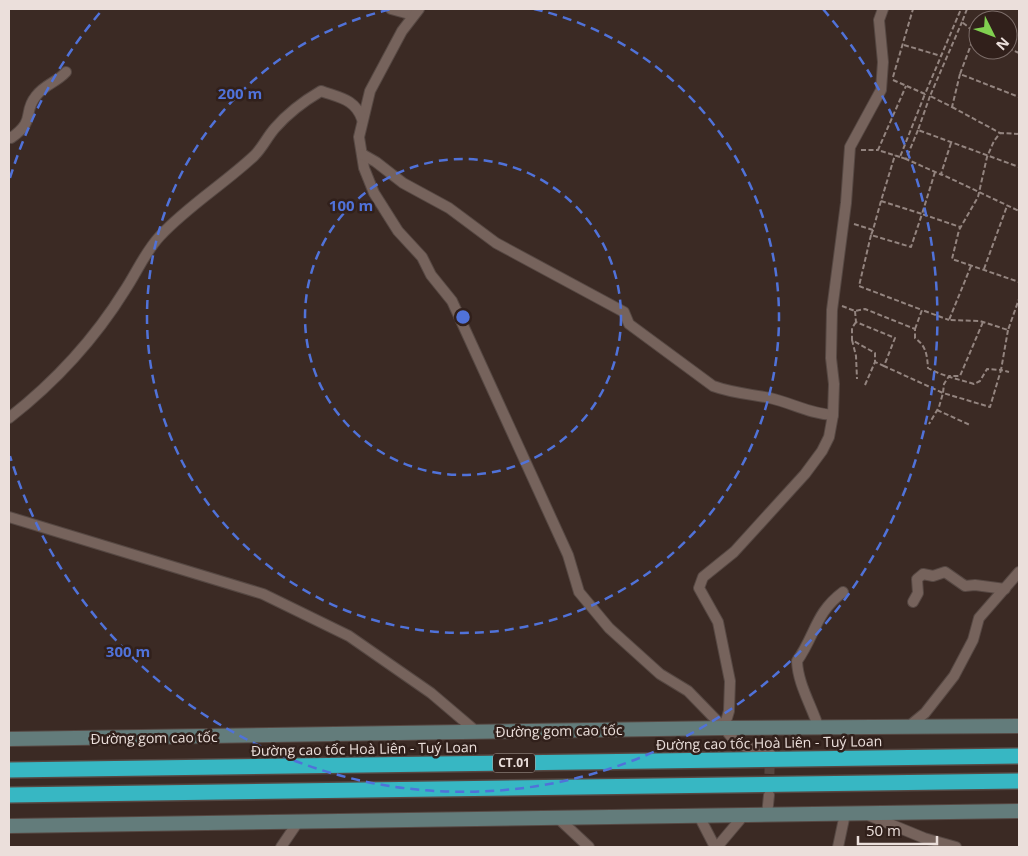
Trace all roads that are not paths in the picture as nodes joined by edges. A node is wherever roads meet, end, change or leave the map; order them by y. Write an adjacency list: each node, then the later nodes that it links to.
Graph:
1 (391, 9): 3 (street)
2 (883, 9): 8 (street)
3 (416, 12): 5 (street)
4 (66, 72): 6 (street)
5 (362, 120): 7 (street); 9 (street)
6 (9, 138)
7 (362, 154): 8 (street); 16 (street)
8 (833, 415): 16 (street)
9 (9, 418)
10 (9, 517): 19 (street)
11 (1019, 572): 12 (street)
12 (1005, 589): 14 (street); 17 (street)
13 (843, 592): 18 (street)
14 (913, 602)
15 (1019, 726): 17 (main road, Đường gom cao tốc)
16 (724, 728): 18 (main road, Đường gom cao tốc); 19 (main road, Đường gom cao tốc); 21 (street)
17 (908, 728): 18 (main road, Đường gom cao tốc)
18 (819, 729)
19 (478, 733): 20 (main road, Đường gom cao tốc)
20 (9, 740)
21 (770, 753)
22 (1019, 756): 23 (highway, Đường cao tốc Hoà Liên - Tuý Loan / CT.01)
23 (9, 770)
24 (1019, 781): 25 (highway, CT.01)
25 (9, 795)
26 (769, 795): 31 (street)
27 (1019, 811): 29 (main road)
28 (845, 814): 29 (main road); 31 (main road); 39 (street)
29 (865, 814): 40 (street)
30 (744, 815): 31 (main road); 32 (main road); 38 (street)
31 (767, 815)
32 (699, 816): 33 (main road); 38 (street)
33 (558, 818): 34 (main road); 37 (street)
34 (298, 822): 35 (main road); 36 (street)
35 (9, 826)
36 (281, 847)
37 (589, 847)
38 (716, 847)
39 (838, 847)
40 (956, 847)

